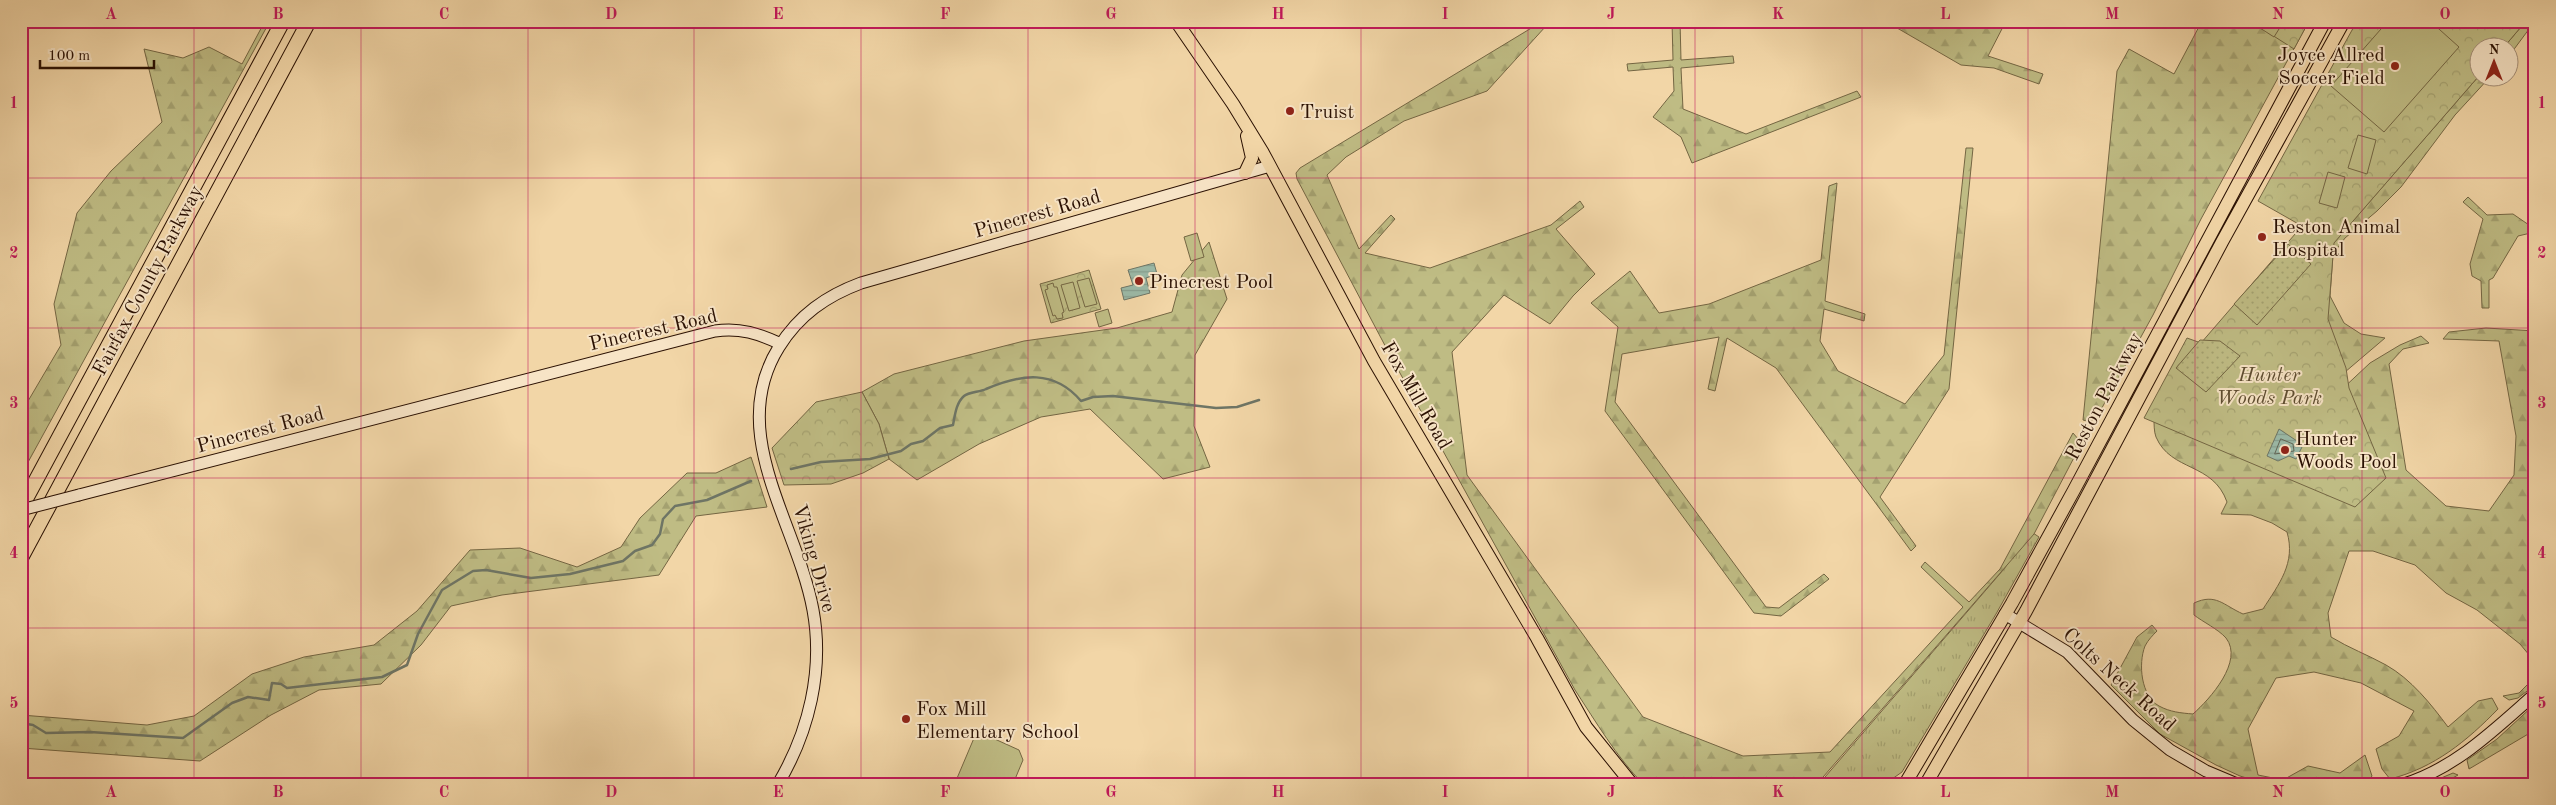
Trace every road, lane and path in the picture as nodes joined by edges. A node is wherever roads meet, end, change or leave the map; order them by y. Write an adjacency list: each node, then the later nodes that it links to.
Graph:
1 (283, 21): 10 (highway, Fairfax County Parkway)
2 (309, 21): 11 (highway, Fairfax County Parkway)
3 (1176, 21): 6 (main road, Fox Mill Road)
4 (2325, 21): 12 (main road, Reston Parkway)
5 (2344, 21): 13 (main road, Reston Parkway)
6 (1243, 122): 7 (main road, Fox Mill Road); 8 (main road)
7 (1270, 166): 8 (street, Pinecrest Road); 16 (main road, Fox Mill Road)
8 (1245, 173): 9 (street, Pinecrest Road)
9 (781, 344): 10 (street, Pinecrest Road, bridge); 15 (street, Viking Drive)
10 (21, 509)
11 (21, 558)
12 (2005, 614): 13 (street, Colts Neck Road); 17 (main road, Reston Parkway)
13 (2019, 622): 18 (main road, Reston Parkway); 19 (street, Colts Neck Road)
14 (2535, 694): 20 (street)
15 (778, 784)
16 (1632, 784)
17 (1905, 784)
18 (1926, 784)
19 (2236, 784)
20 (2404, 784)

